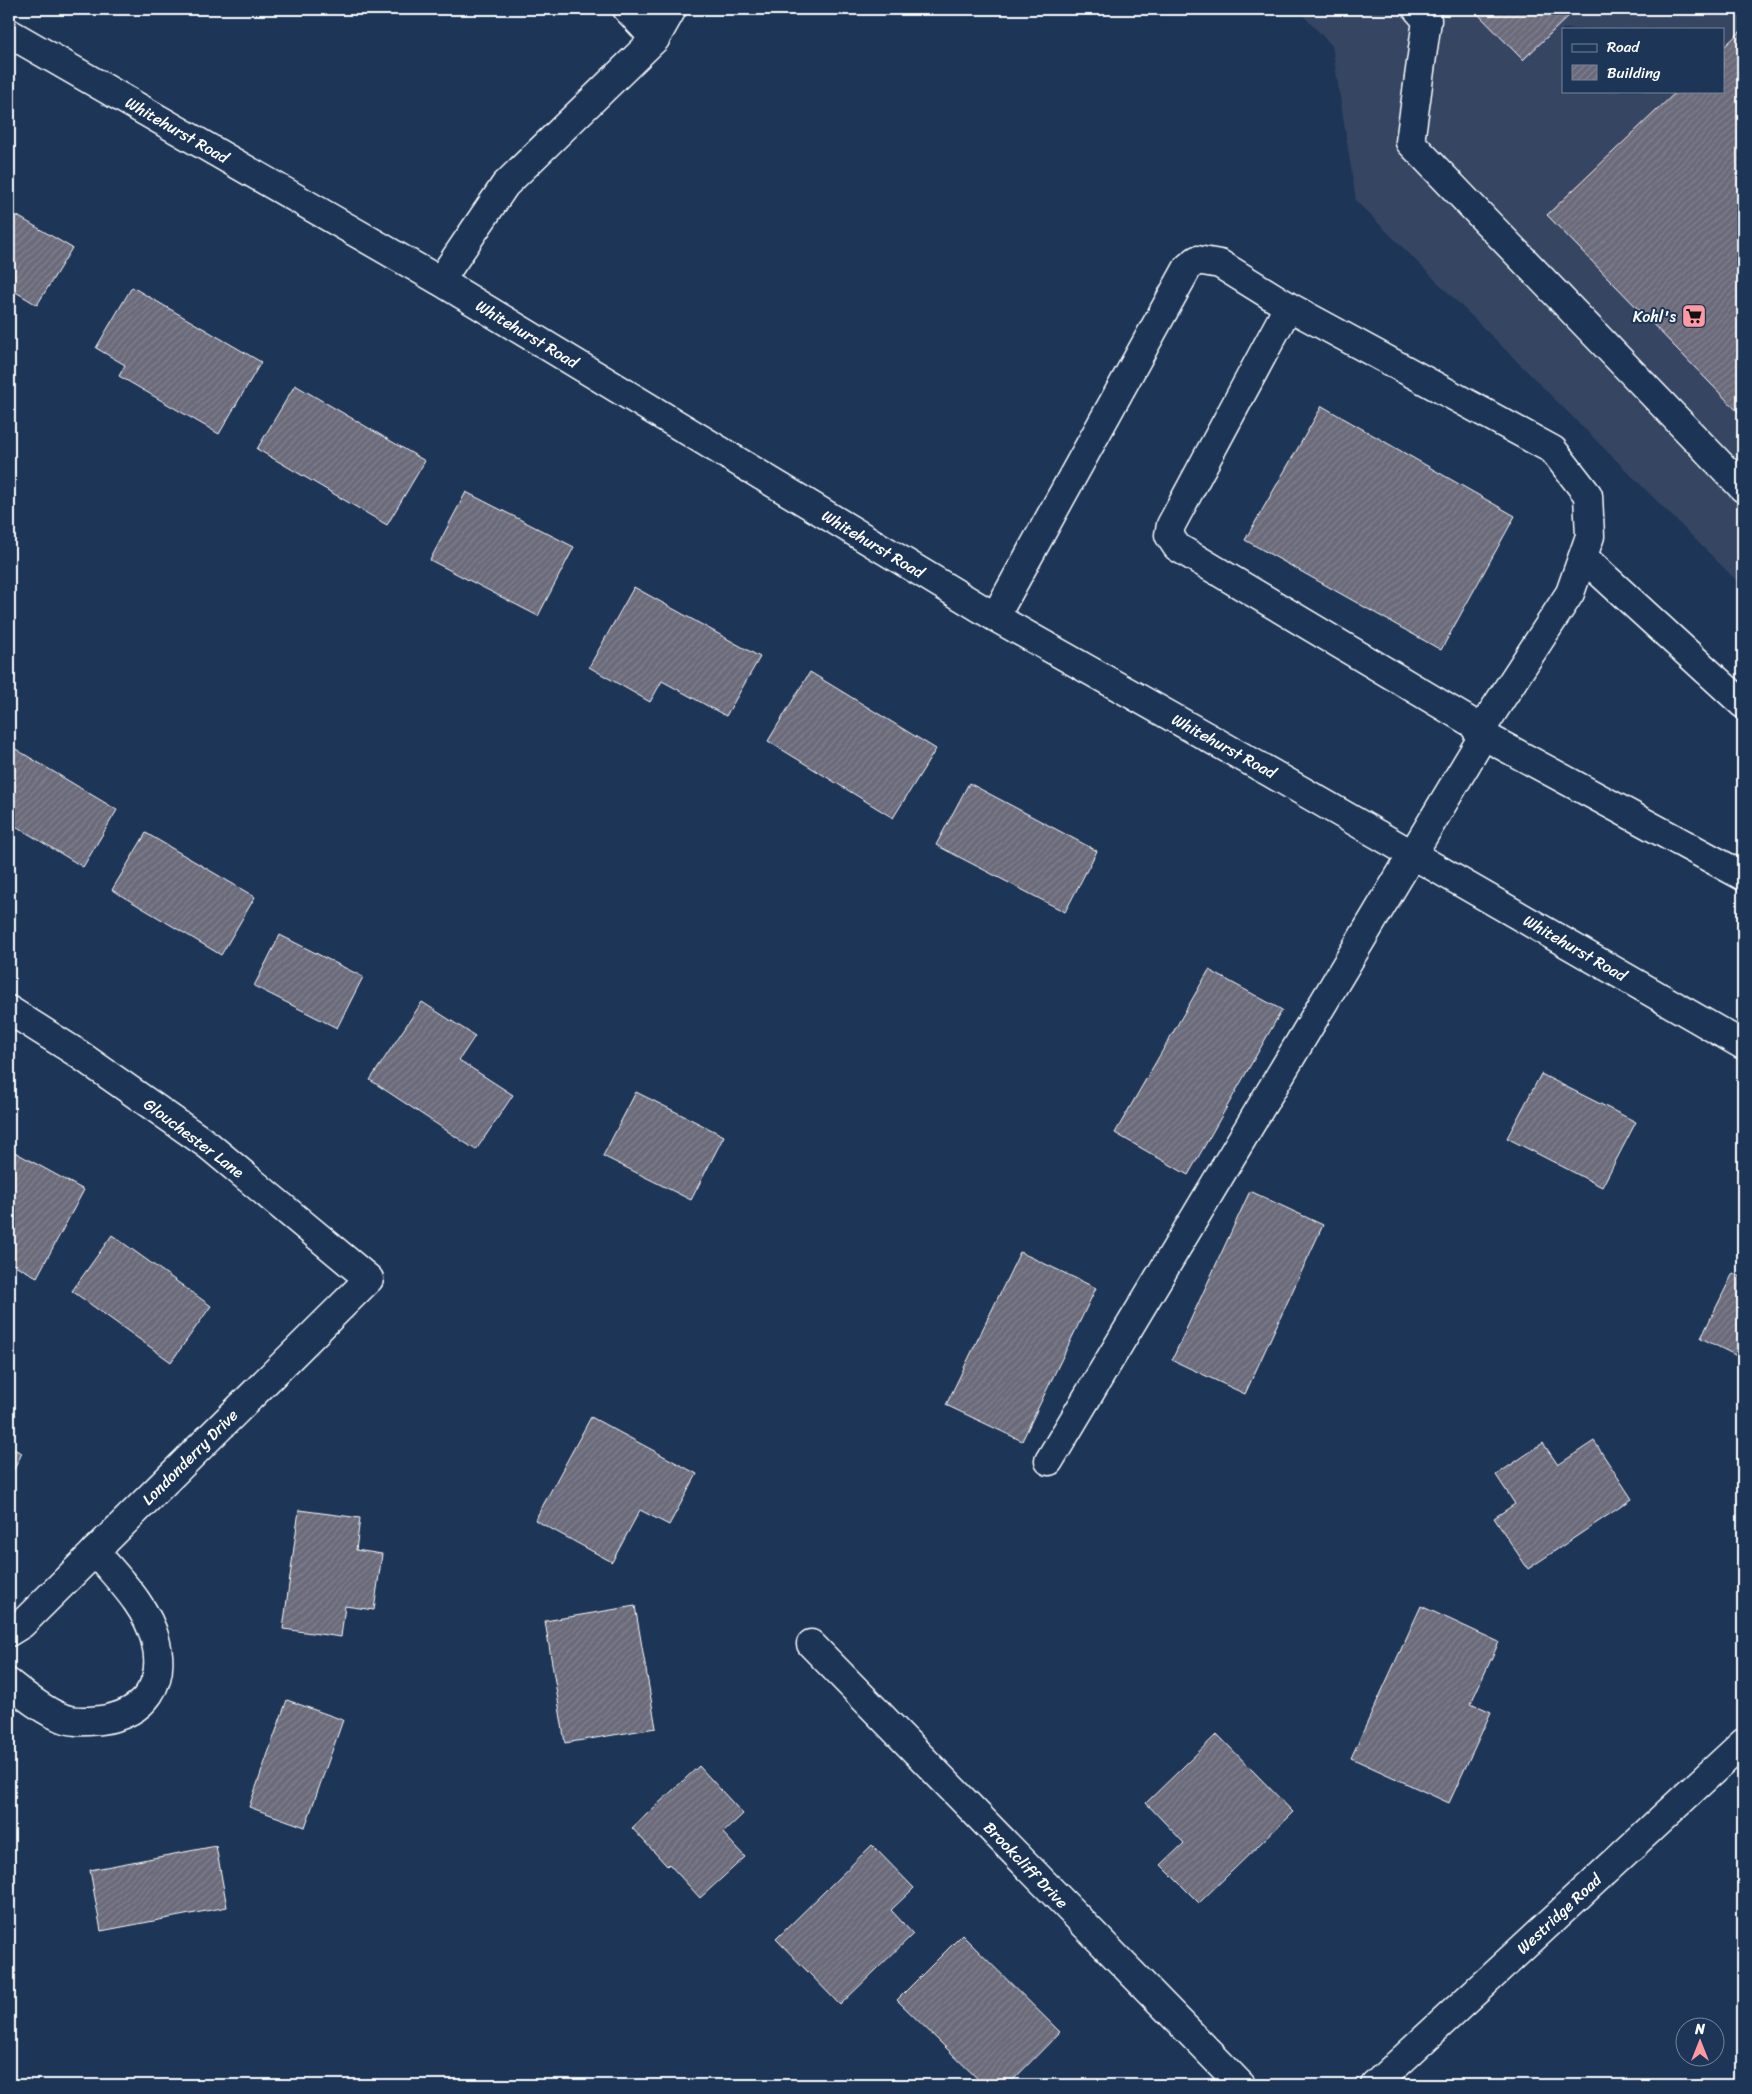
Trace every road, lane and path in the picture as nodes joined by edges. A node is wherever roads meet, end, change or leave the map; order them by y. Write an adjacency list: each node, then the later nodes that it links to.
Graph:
1 (627, 9): 5 (street)
2 (672, 9): 5 (street)
3 (1417, 9): 8 (street)
4 (9, 33): 6 (street, Whitehurst Road)
5 (655, 39): 6 (street)
6 (440, 281): 10 (street, Whitehurst Road)
7 (1286, 305): 9 (street); 10 (street); 12 (street)
8 (1743, 488)
9 (1583, 558): 11 (street); 12 (street)
10 (996, 618): 13 (street, Whitehurst Road)
11 (1743, 704)
12 (1479, 733): 13 (street); 14 (street)
13 (1413, 855): 16 (street, Whitehurst Road); 18 (street)
14 (1743, 876)
15 (9, 1010): 17 (street, Glouchester Lane)
16 (1743, 1045)
17 (369, 1279): 19 (street, Londonderry Drive)
18 (1049, 1461)
19 (95, 1551): 20 (street, Londonderry Drive); 22 (street)
20 (9, 1632)
21 (811, 1644): 24 (street, Brookcliff Drive)
22 (9, 1683)
23 (1743, 1743): 25 (street, Westridge Road)
24 (1241, 2085)
25 (1375, 2085)

